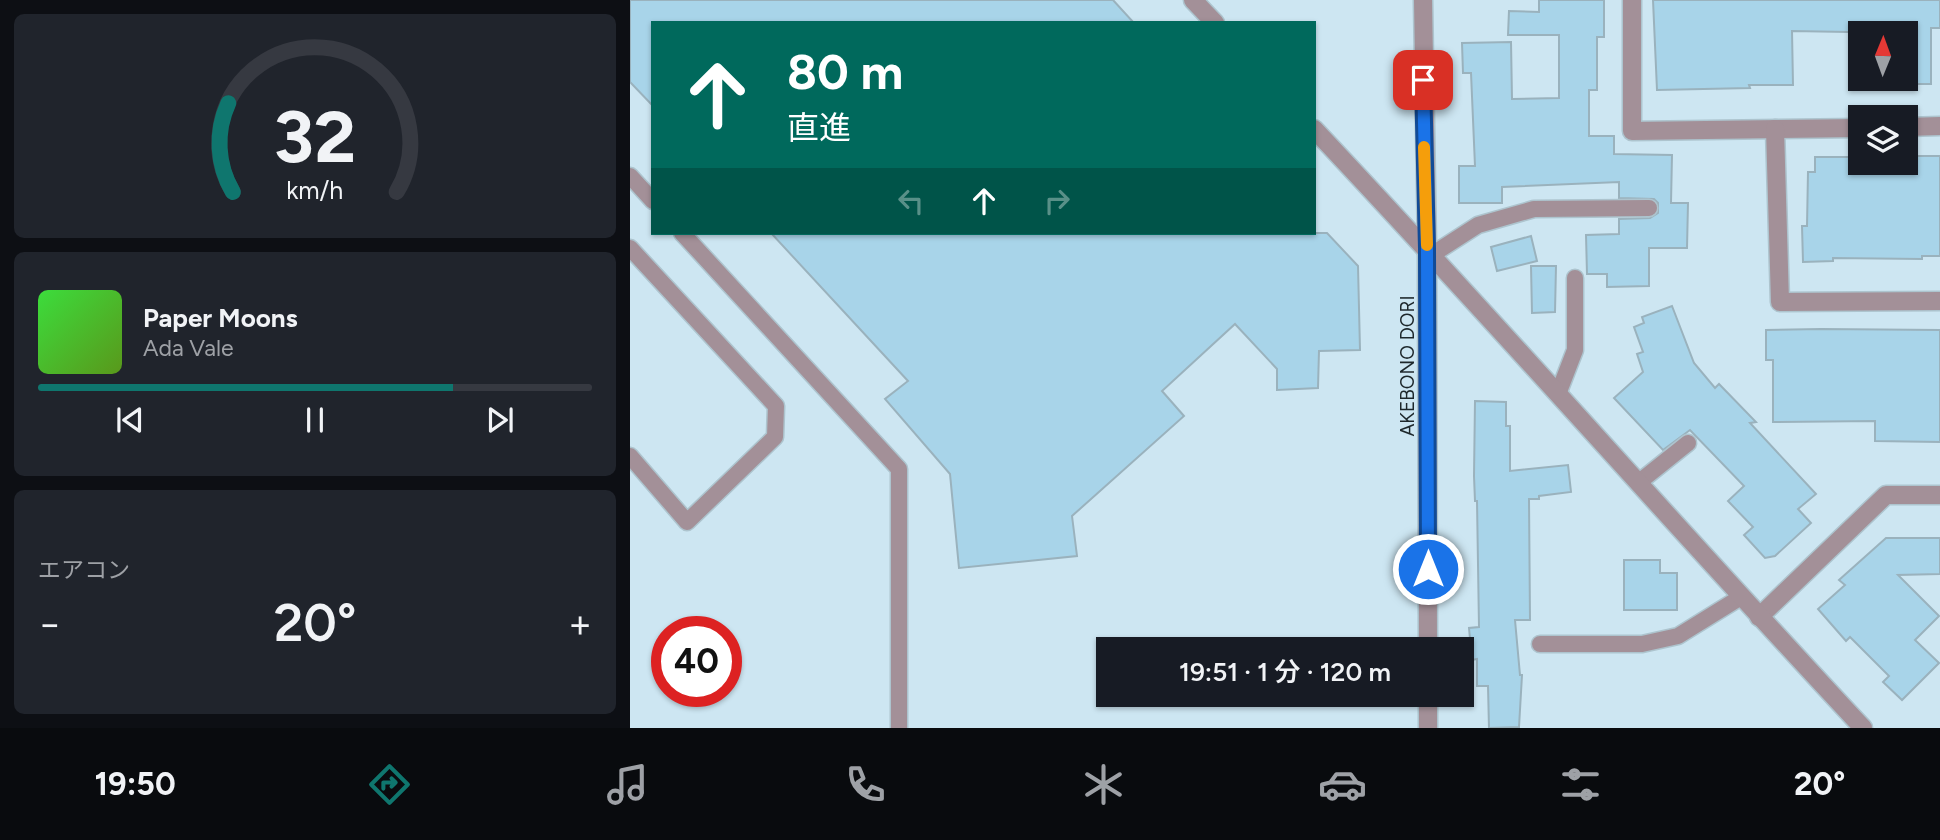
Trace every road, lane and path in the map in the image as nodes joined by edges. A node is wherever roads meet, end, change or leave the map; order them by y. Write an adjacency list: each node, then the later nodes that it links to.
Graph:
1 (1193, 0): 4 (street)
2 (1423, 0): 15 (street, AKEBONO DORI)
3 (1632, 0): 8 (street)
4 (1212, 21)
5 (1918, 127): 6 (street)
6 (1940, 127)
7 (1848, 128): 8 (street)
8 (1775, 129): 17 (street)
9 (1316, 131): 15 (street)
10 (630, 176): 11 (lane)
11 (651, 199)
12 (1649, 208): 15 (lane)
13 (684, 235): 28 (lane)
14 (630, 248): 20 (lane)
15 (1430, 252): 18 (street); 25 (street, AKEBONO DORI)
16 (1575, 278): 18 (lane)
17 (1940, 301)
18 (1558, 394): 21 (street)
19 (1688, 443): 21 (lane)
20 (630, 456)
21 (1638, 483): 23 (street)
22 (1940, 495): 24 (street)
23 (1741, 597): 24 (street); 26 (lane)
24 (1759, 617): 30 (street)
25 (1428, 637)
26 (1540, 644)
27 (1428, 707): 29 (street)
28 (899, 728)
29 (1428, 728)
30 (1863, 728)

